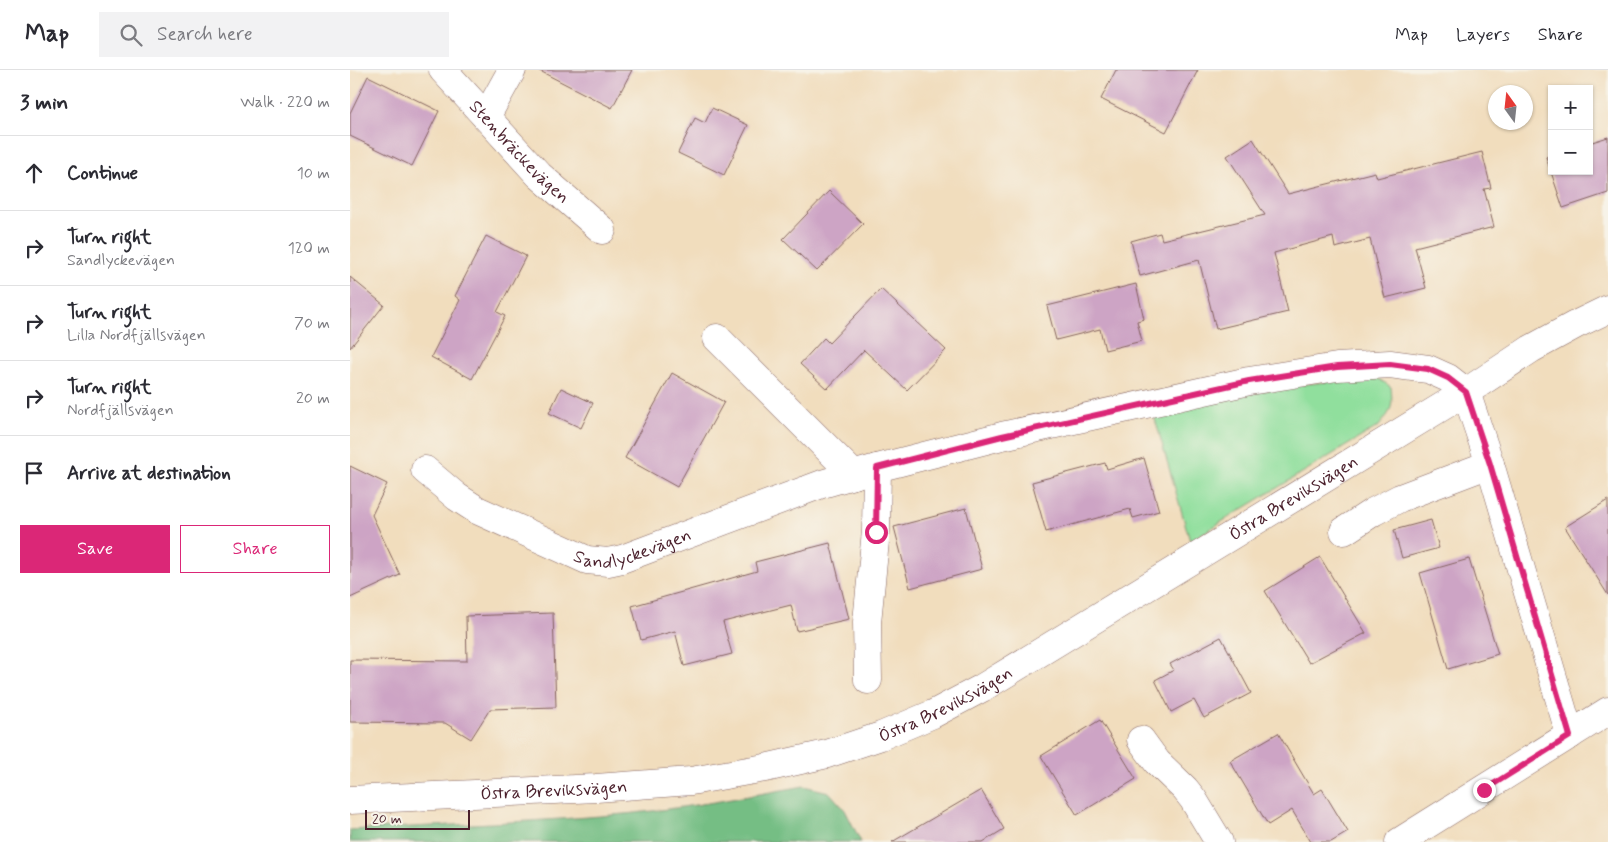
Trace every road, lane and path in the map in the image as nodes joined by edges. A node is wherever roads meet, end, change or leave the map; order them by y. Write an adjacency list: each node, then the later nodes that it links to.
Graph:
1 (443, 70): 3 (street, Stenbräckevägen)
2 (512, 70): 3 (street)
3 (486, 118): 4 (street, Stenbräckevägen)
4 (602, 230)
5 (1608, 309): 7 (street)
6 (717, 338): 10 (street)
7 (1466, 392): 8 (street); 10 (street, Sandlyckevägen); 16 (street, Östra Breviksvägen)
8 (1490, 464): 11 (street); 14 (street)
9 (425, 470): 10 (street, Sandlyckevägen)
10 (866, 471): 12 (street)
11 (1344, 531)
12 (868, 680)
13 (1608, 711): 14 (street)
14 (1570, 736): 18 (street)
15 (1141, 740): 17 (street)
16 (350, 800)
17 (1219, 842)
18 (1399, 842)

